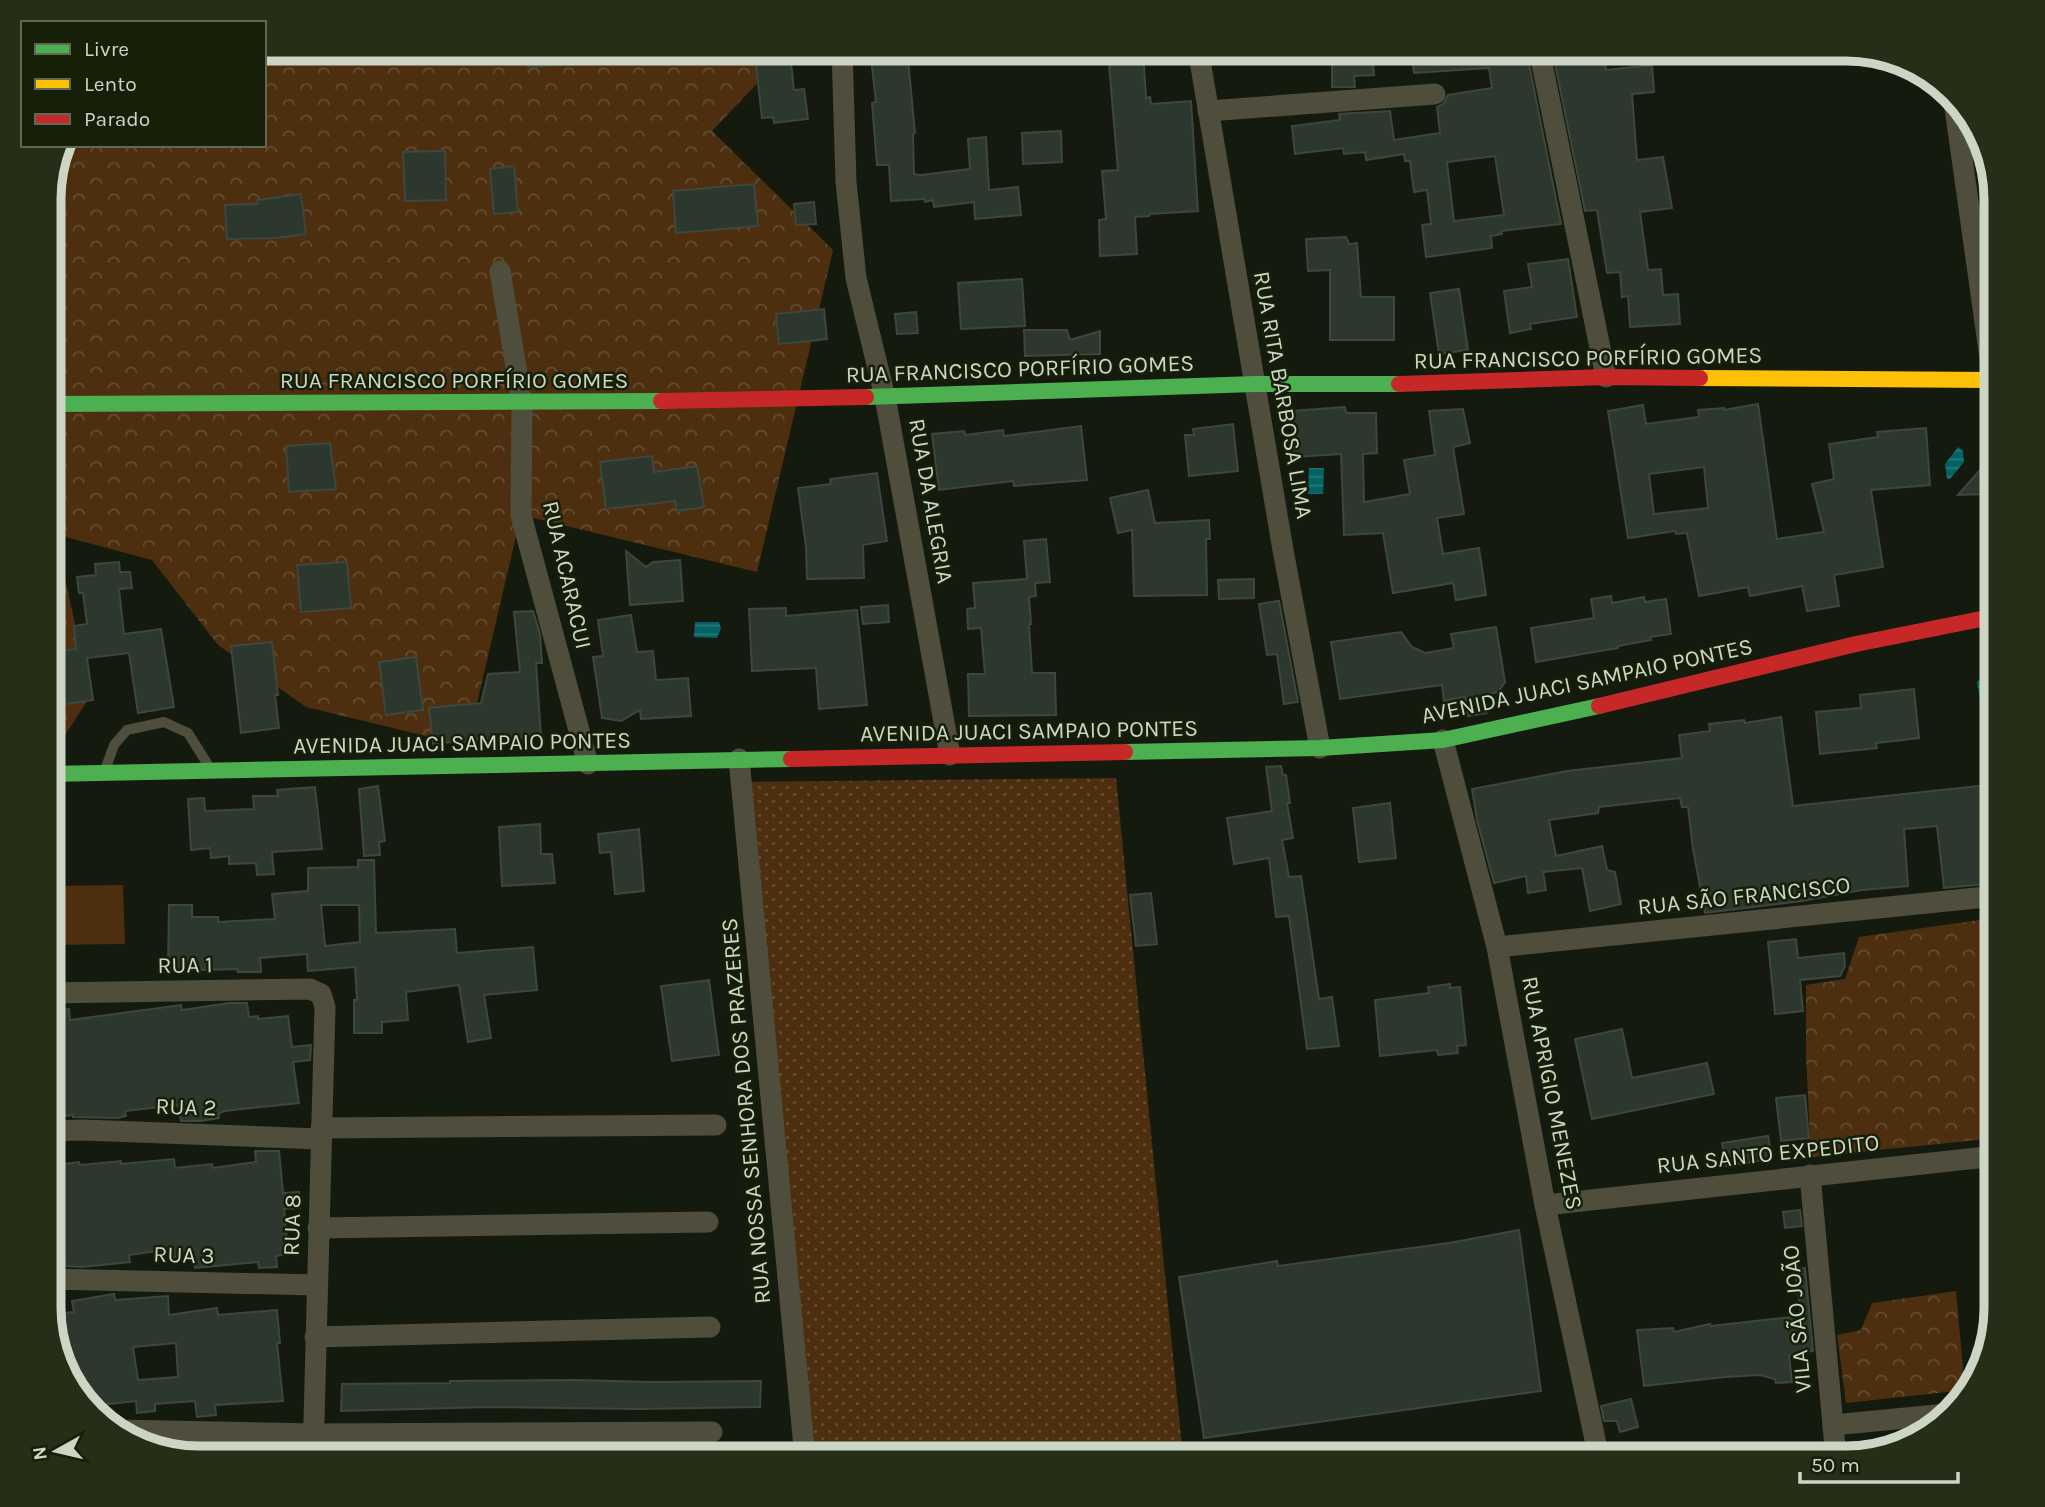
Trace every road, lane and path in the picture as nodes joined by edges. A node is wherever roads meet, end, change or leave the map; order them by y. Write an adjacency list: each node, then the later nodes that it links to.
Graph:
1 (1200, 61): 5 (street, RUA RITA BARBOSA LIMA)
2 (1541, 61): 9 (street)
3 (842, 62): 12 (street, RUA DA ALEGRIA)
4 (1435, 94): 5 (street)
5 (1208, 111): 10 (street, RUA RITA BARBOSA LIMA)
6 (1957, 119): 8 (street)
7 (500, 271): 13 (street, RUA ACARACUI)
8 (1984, 287)
9 (1606, 377): 10 (main road, RUA FRANCISCO PORFÍRIO GOMES); 11 (main road, RUA FRANCISCO PORFÍRIO GOMES)
10 (1255, 384): 12 (main road, RUA FRANCISCO PORFÍRIO GOMES); 17 (street, RUA RITA BARBOSA LIMA)
11 (1984, 391)
12 (885, 397): 13 (main road, RUA FRANCISCO PORFÍRIO GOMES); 18 (street, RUA DA ALEGRIA)
13 (522, 403): 14 (main road, RUA FRANCISCO PORFÍRIO GOMES); 20 (street, RUA ACARACUI)
14 (62, 404)
15 (1984, 618): 16 (main road, AVENIDA JUACI SAMPAIO PONTES)
16 (1443, 740): 17 (main road, AVENIDA JUACI SAMPAIO PONTES); 25 (street, RUA APRIGIO MENEZES)
17 (1320, 748): 18 (main road, AVENIDA JUACI SAMPAIO PONTES)
18 (950, 755): 19 (main road, AVENIDA JUACI SAMPAIO PONTES)
19 (739, 759): 20 (main road, AVENIDA JUACI SAMPAIO PONTES); 46 (street, RUA NOSSA SENHORA DOS PRAZERES)
20 (588, 764): 21 (main road, AVENIDA JUACI SAMPAIO PONTES)
21 (211, 771): 22 (main road, AVENIDA JUACI SAMPAIO PONTES); 22 (lane)
22 (104, 773): 23 (main road, AVENIDA JUACI SAMPAIO PONTES)
23 (62, 774)
24 (1984, 897): 25 (street, RUA SÃO FRANCISCO)
25 (1497, 947): 33 (street, RUA APRIGIO MENEZES)
26 (62, 993): 27 (street, RUA 1)
27 (321, 994): 30 (street, RUA 8)
28 (716, 1125): 30 (street, RUA 2)
29 (62, 1130): 30 (street, RUA 2)
30 (320, 1133): 35 (street, RUA 8)
31 (1984, 1157): 32 (street, RUA SANTO EXPEDITO)
32 (1810, 1175): 33 (street, RUA SANTO EXPEDITO); 41 (street, VILA SÃO JOÃO)
33 (1545, 1205): 47 (street, RUA APRIGIO MENEZES)
34 (708, 1222): 35 (street)
35 (318, 1228): 37 (street, RUA 8)
36 (62, 1279): 37 (street, RUA 3)
37 (316, 1285): 39 (street, RUA 8)
38 (710, 1327): 39 (street)
39 (315, 1337): 44 (street, RUA 8)
40 (1931, 1416): 41 (street)
41 (1833, 1425): 48 (street, VILA SÃO JOÃO)
42 (137, 1430): 44 (street)
43 (712, 1432): 44 (street)
44 (313, 1434): 45 (street, RUA 8)
45 (313, 1446)
46 (804, 1446)
47 (1596, 1446)
48 (1835, 1446)

